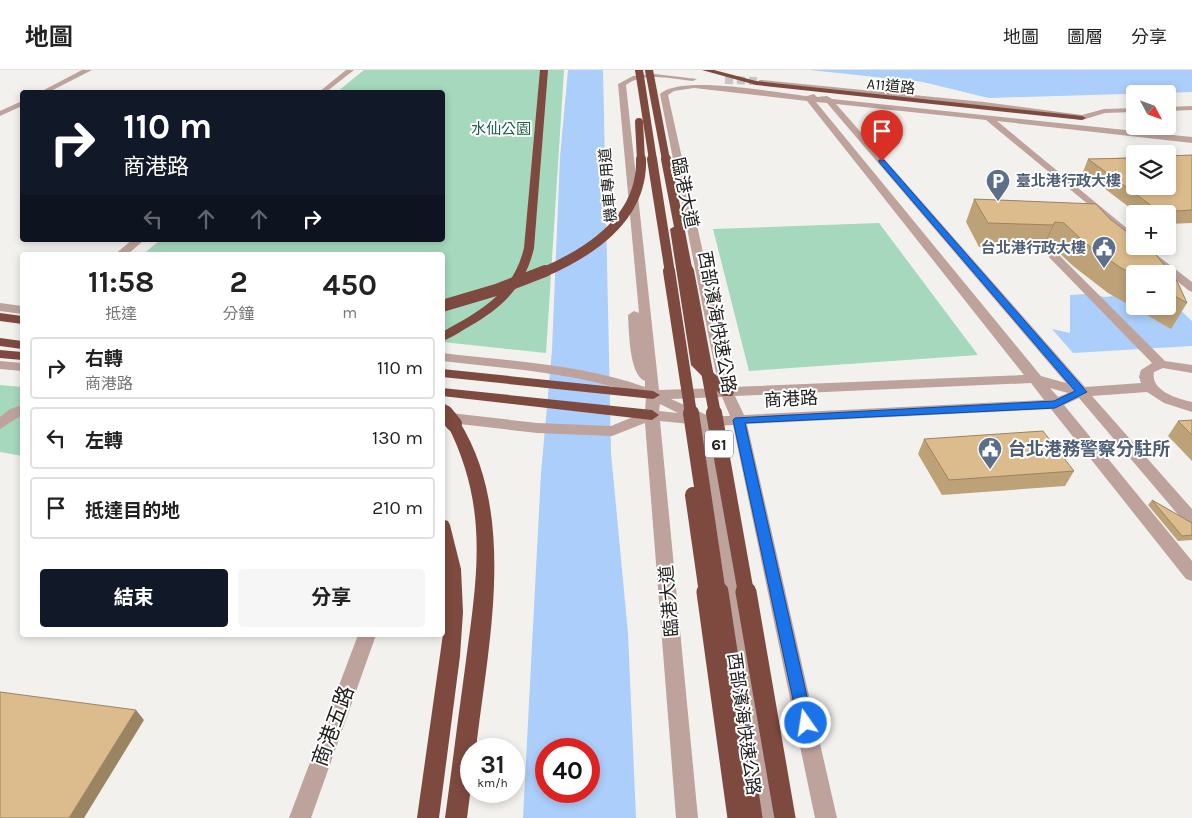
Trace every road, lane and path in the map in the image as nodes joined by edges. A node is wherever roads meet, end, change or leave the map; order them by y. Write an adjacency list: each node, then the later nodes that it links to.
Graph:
1 (88, 70): 10 (street)
2 (350, 70): 11 (street)
3 (544, 70): 38 (highway, bridge)
4 (637, 70): 12 (highway, 西部濱海快速公路 / 61, bridge); 78 (highway, bridge)
5 (649, 70): 56 (highway, bridge); 80 (highway, 西部濱海快速公路 / 61, bridge)
6 (706, 70): 7 (highway)
7 (727, 79): 21 (highway); 57 (street, 機車專用道)
8 (762, 82): 21 (street)
9 (622, 84): 13 (street, A11道路); 24 (street, 臨港大道)
10 (48, 90)
11 (325, 90)
12 (639, 96): 33 (highway, bridge); 77 (highway, 西部濱海快速公路 / 61, bridge)
13 (826, 97): 14 (street); 19 (street, A11道路); 55 (street)
14 (809, 98): 23 (street, 臨港大道); 51 (street)
15 (20, 104): 20 (street)
16 (1192, 108): 17 (street)
17 (1176, 109)
18 (1126, 110): 21 (street)
19 (984, 113): 21 (street); 25 (street); 27 (street)
20 (0, 114)
21 (1082, 118): 22 (street); 25 (street)
22 (1109, 121)
23 (670, 122): 24 (street); 56 (street, 臨港大道)
24 (626, 123): 57 (street, 臨港大道)
25 (1086, 128): 26 (street)
26 (1188, 140)
27 (1126, 232)
28 (136, 242): 30 (street)
29 (1048, 250): 47 (street)
30 (124, 252)
31 (1153, 255): 32 (street)
32 (1192, 288)
33 (445, 305)
34 (0, 307): 35 (street)
35 (20, 310)
36 (0, 326): 37 (highway)
37 (20, 329)
38 (445, 335)
39 (0, 342): 40 (highway)
40 (20, 344)
41 (0, 348): 42 (highway)
42 (20, 350)
43 (0, 354): 44 (highway)
44 (20, 356)
45 (445, 357): 52 (street)
46 (0, 364): 48 (street)
47 (1161, 364): 49 (street); 53 (street)
48 (20, 367)
49 (1192, 369)
50 (445, 373): 52 (highway)
51 (1035, 379): 55 (street, 商港路); 56 (street, 商港路); 58 (street)
52 (616, 387): 57 (highway)
53 (1151, 387): 55 (street, 商港路); 59 (street)
54 (445, 392): 61 (highway)
55 (1081, 392): 58 (street, 商港路); 67 (street)
56 (727, 393): 57 (street, 商港路); 64 (street, 臨港大道)
57 (653, 395): 61 (street, 臨港大道); 65 (street)
58 (1055, 404): 64 (street, 商港路); 69 (street)
59 (1192, 407)
60 (20, 411): 66 (street)
61 (652, 415): 62 (street, 商港路); 65 (street, 商港路); 76 (street, 臨港大道)
62 (445, 418)
63 (445, 419): 75 (highway, bridge)
64 (739, 420): 65 (street, 商港路); 81 (street, 臨港大道)
65 (707, 421): 79 (street)
66 (0, 424)
67 (1192, 520)
68 (445, 537): 73 (highway)
69 (1192, 574)
70 (366, 637): 72 (street, 商港五路)
71 (452, 710): 74 (street)
72 (300, 818)
73 (428, 818)
74 (437, 818)
75 (456, 818)
76 (688, 818)
77 (738, 818)
78 (752, 818)
79 (772, 818)
80 (785, 818)
81 (826, 818)

